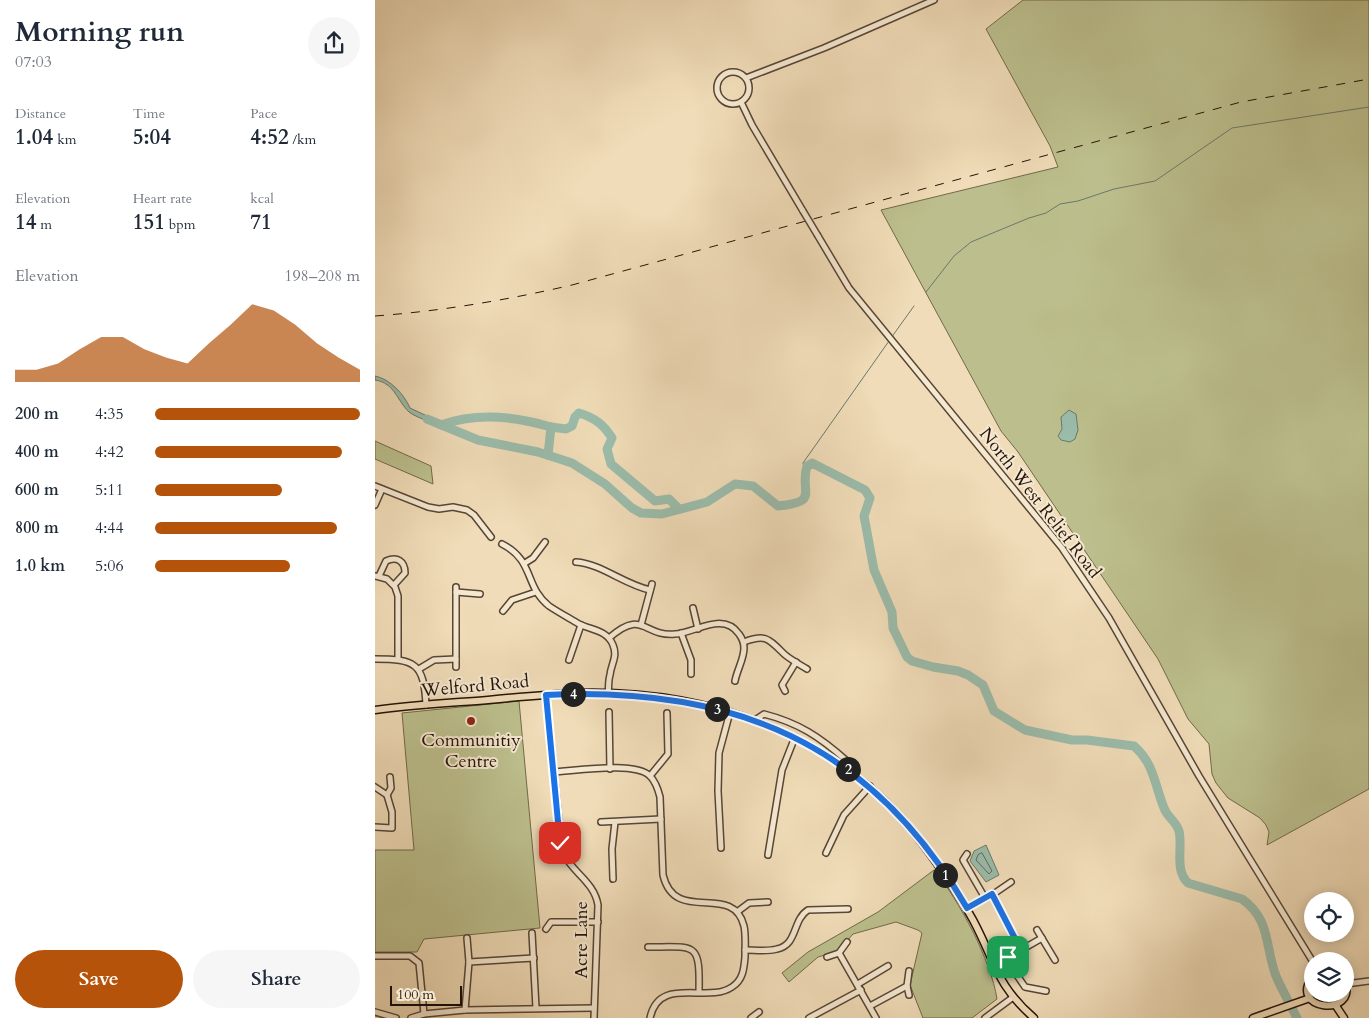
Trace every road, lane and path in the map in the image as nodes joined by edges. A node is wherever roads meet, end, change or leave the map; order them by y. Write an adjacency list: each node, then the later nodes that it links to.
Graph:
1 (934, 0): 2 (street)
2 (745, 78): 3 (street); 3 (street)
3 (741, 102): 80 (street, North West Relief Road, bridge)
4 (375, 486): 5 (street)
5 (382, 489): 6 (street); 7 (street)
6 (375, 505)
7 (491, 537)
8 (545, 542): 11 (street)
9 (502, 544): 11 (street)
10 (576, 562): 19 (street)
11 (525, 563): 14 (street)
12 (377, 576): 13 (street); 13 (street)
13 (394, 585): 25 (street)
14 (536, 592): 17 (street); 18 (street)
15 (480, 594): 26 (street)
16 (693, 608): 20 (street)
17 (503, 612)
18 (581, 625): 22 (street); 27 (street)
19 (641, 625): 21 (street); 22 (street)
20 (698, 628): 21 (street); 23 (street)
21 (681, 633): 32 (street)
22 (609, 638): 35 (street)
23 (744, 642): 28 (street); 33 (street)
24 (375, 659): 25 (street)
25 (398, 659): 30 (street)
26 (456, 659): 29 (street); 30 (street)
27 (569, 660)
28 (796, 662): 31 (street); 34 (street)
29 (456, 667)
30 (419, 669): 37 (street)
31 (807, 669)
32 (691, 674)
33 (735, 681)
34 (785, 691)
35 (608, 694): 36 (main road, Welford Road); 40 (main road, Welford Road)
36 (546, 695): 37 (main road, Welford Road); 48 (street, Acre Lane)
37 (426, 704): 38 (main road, Welford Road)
38 (375, 710)
39 (609, 712): 47 (street)
40 (730, 712): 42 (main road, Welford Road); 58 (street)
41 (667, 713): 49 (street)
42 (755, 720): 43 (main road, Welford Road); 44 (street, Welford Road)
43 (795, 737): 45 (main road, Welford Road); 61 (street)
44 (820, 739): 45 (street); 46 (street, Welford Road)
45 (816, 748): 51 (main road, Welford Road)
46 (847, 761)
47 (610, 769): 48 (street); 49 (street)
48 (553, 772): 70 (street, Acre Lane)
49 (650, 776): 54 (street)
50 (391, 777): 53 (street)
51 (870, 786): 59 (street); 68 (main road, Welford Road)
52 (375, 787): 53 (street)
53 (387, 795): 57 (street)
54 (661, 820): 56 (street); 69 (street)
55 (601, 822): 56 (street)
56 (615, 822): 62 (street)
57 (375, 827)
58 (721, 848)
59 (826, 853)
60 (967, 854): 65 (street)
61 (768, 855)
62 (613, 879)
63 (1011, 882): 64 (street)
64 (992, 894): 65 (street); 79 (street)
65 (985, 898): 68 (street)
66 (768, 902): 69 (street)
67 (848, 908): 78 (street)
68 (967, 908): 96 (main road, Welford Road)
69 (737, 912): 78 (street)
70 (597, 922): 71 (street); 103 (street, Acre Lane)
71 (546, 928)
72 (1037, 930): 75 (street)
73 (533, 933): 84 (street)
74 (467, 938): 86 (street)
75 (1042, 938): 79 (street); 85 (street)
76 (847, 942): 81 (street)
77 (648, 947): 94 (street)
78 (745, 950): 94 (street)
79 (1021, 950): 93 (street)
80 (1307, 952)
81 (839, 953): 83 (street); 92 (street)
82 (375, 956): 107 (street)
83 (827, 957)
84 (534, 958): 86 (street); 102 (street)
85 (1055, 960)
86 (469, 962): 104 (street)
87 (888, 966): 92 (street)
88 (909, 971): 91 (street)
89 (1369, 981): 90 (street)
90 (1354, 982)
91 (907, 986): 95 (street); 100 (street)
92 (859, 987): 100 (street); 113 (street)
93 (1046, 991)
94 (699, 992): 111 (street)
95 (909, 995)
96 (1012, 998): 115 (street); 116 (main road, Welford Road)
97 (1304, 1000): 117 (main road)
98 (1314, 1002): 101 (main road)
99 (1340, 1002): 101 (main road)
100 (870, 1006): 114 (street)
101 (1336, 1006): 118 (main road)
102 (536, 1008): 103 (street); 104 (street)
103 (594, 1008): 110 (street, Acre Lane)
104 (465, 1010): 107 (street)
105 (375, 1012): 108 (street)
106 (759, 1012): 112 (street)
107 (423, 1014): 109 (street)
108 (396, 1018)
109 (411, 1018)
110 (594, 1018)
111 (650, 1018)
112 (752, 1018)
113 (809, 1018)
114 (876, 1018)
115 (985, 1018)
116 (1034, 1018)
117 (1253, 1018)
118 (1344, 1018)

